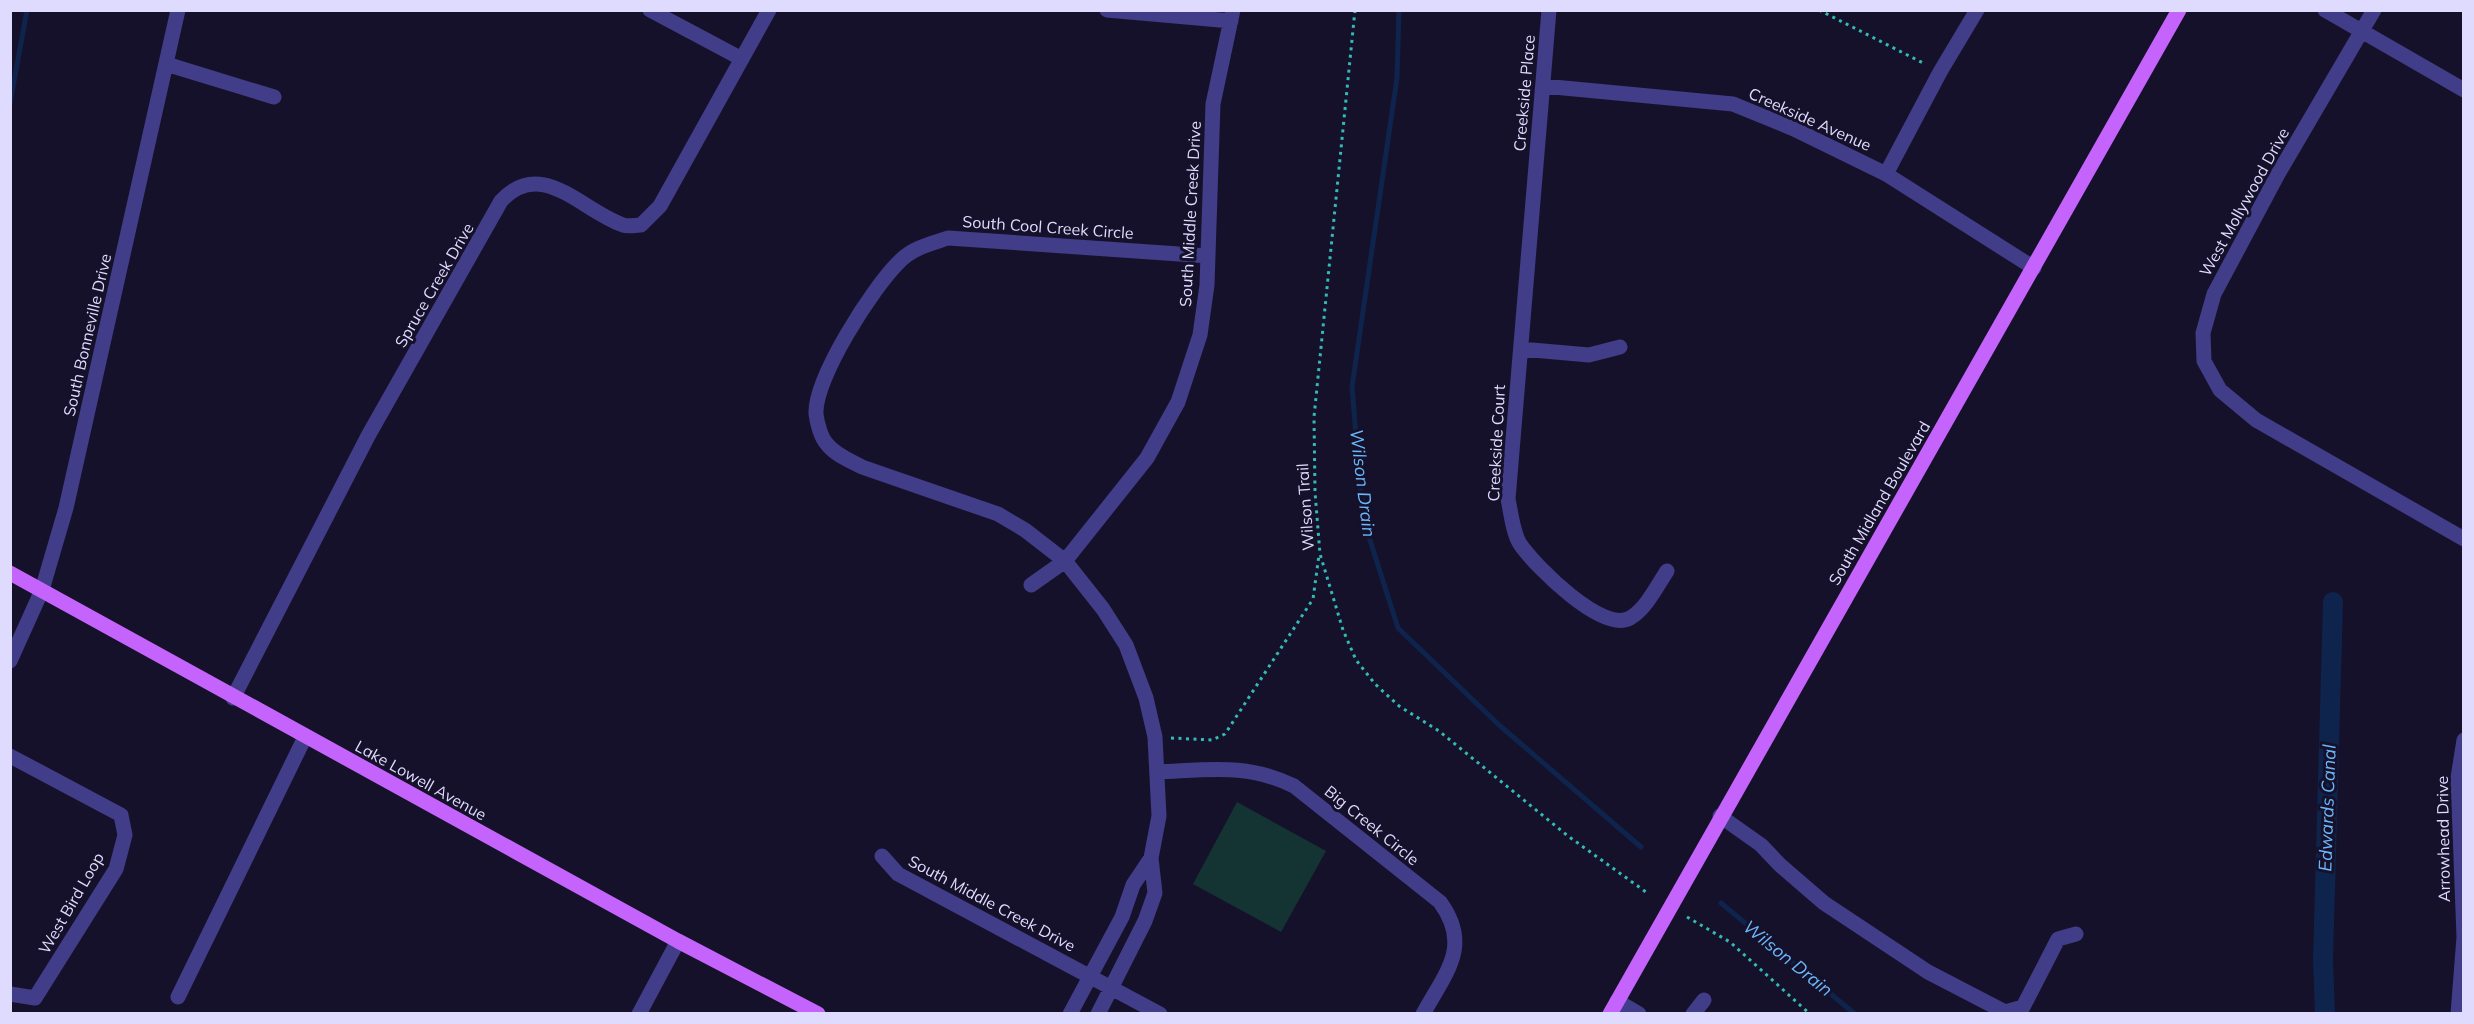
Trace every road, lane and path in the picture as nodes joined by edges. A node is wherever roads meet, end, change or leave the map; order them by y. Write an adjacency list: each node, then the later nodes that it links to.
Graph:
1 (178, 10): 15 (street, South Bonneville Drive)
2 (650, 10): 14 (street)
3 (769, 10): 14 (street, Spruce Creek Drive)
4 (1107, 10): 12 (street)
5 (1355, 10): 27 (path, Wilson Trail)
6 (1549, 10): 17 (street, Creekside Place)
7 (1820, 10): 16 (path)
8 (1977, 10): 16 (street)
9 (2179, 10): 23 (main road, South Midland Boulevard)
10 (2325, 10): 13 (street)
11 (2374, 10): 13 (street, West Mollywood Drive)
12 (1232, 16): 22 (street, South Middle Creek Drive)
13 (2362, 32): 18 (street); 26 (street, West Mollywood Drive)
14 (742, 60): 34 (street, Spruce Creek Drive)
15 (166, 64): 19 (street); 32 (street, South Bonneville Drive)
16 (1940, 72): 20 (street)
17 (1543, 86): 20 (street, Creekside Avenue); 21 (street, Creekside Place)
18 (2463, 90)
19 (274, 97)
20 (1886, 174): 23 (street, Creekside Avenue)
21 (1535, 178): 25 (street, Creekside Court)
22 (1208, 256): 28 (street, South Middle Creek Drive); 28 (street, South Cool Creek Circle)
23 (2034, 268): 40 (main road, South Midland Boulevard)
24 (1620, 347): 25 (street)
25 (1521, 349): 29 (street, Creekside Court)
26 (2463, 539)
27 (1320, 554): 36 (path); 44 (path, Wilson Trail)
28 (1065, 561): 31 (street, South Middle Creek Drive); 36 (street)
29 (1667, 571)
30 (10, 573): 32 (main road, Lake Lowell Avenue)
31 (1031, 585)
32 (42, 590): 33 (street, South Bonneville Drive); 34 (main road, Lake Lowell Avenue)
33 (10, 661)
34 (233, 698): 35 (main road, Lake Lowell Avenue)
35 (305, 737): 48 (main road, Lake Lowell Avenue); 52 (street)
36 (1155, 737): 39 (street)
37 (2463, 740): 41 (street, Arrowhead Drive)
38 (10, 756): 51 (street, West Bird Loop)
39 (1158, 772): 43 (street); 60 (street, Big Creek Circle)
40 (1720, 816): 46 (street); 54 (main road, South Midland Boulevard)
41 (2462, 824): 47 (street, Arrowhead Drive)
42 (882, 856): 49 (street, South Middle Creek Drive)
43 (1151, 858): 49 (street); 50 (street)
44 (1646, 891)
45 (1687, 917): 63 (path)
46 (2076, 934)
47 (2463, 937): 64 (street, Arrowhead Drive)
48 (678, 941): 55 (street); 56 (main road, Lake Lowell Avenue)
49 (1091, 976): 50 (street); 57 (street)
50 (1112, 987): 58 (street); 59 (street)
51 (10, 994)
52 (178, 997)
53 (1704, 999): 62 (street)
54 (1614, 1007): 61 (street)
55 (639, 1014)
56 (818, 1014)
57 (1070, 1014)
58 (1098, 1014)
59 (1160, 1014)
60 (1423, 1014)
61 (1639, 1014)
62 (1693, 1014)
63 (1810, 1014)
64 (2458, 1014)

